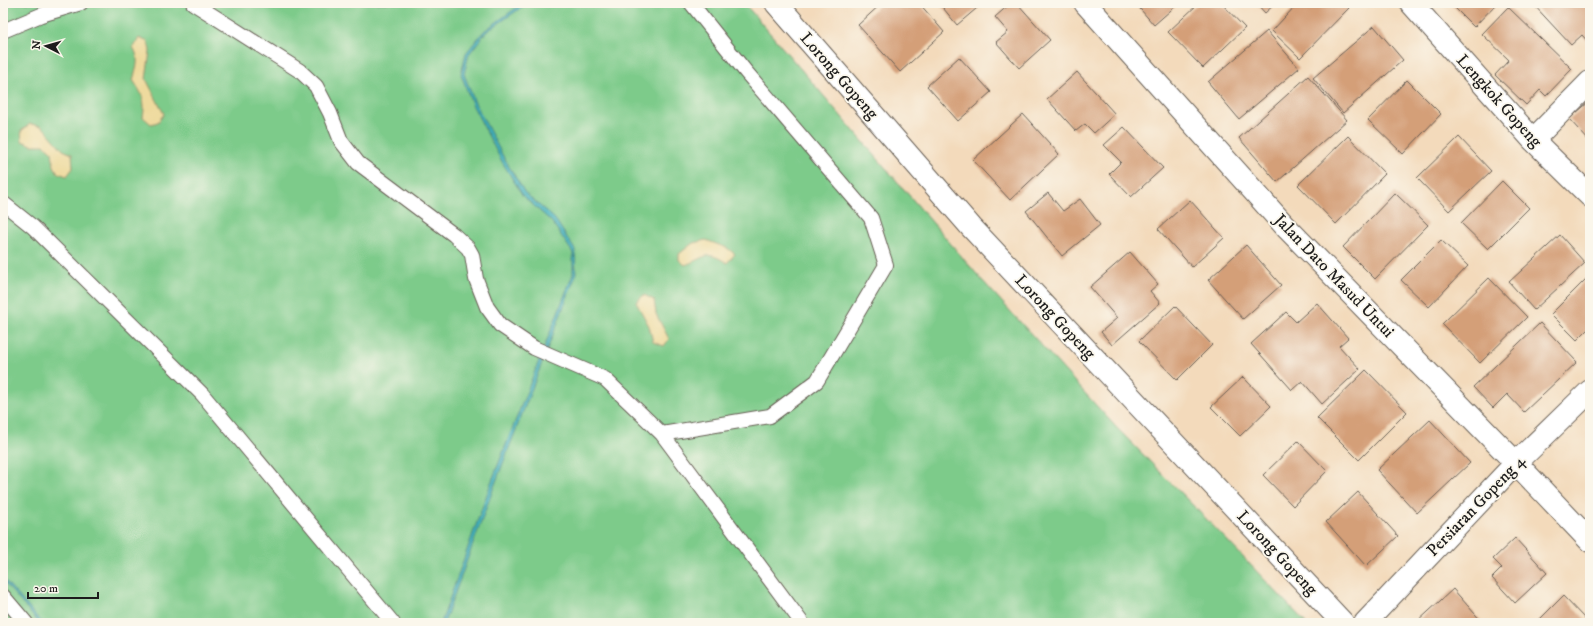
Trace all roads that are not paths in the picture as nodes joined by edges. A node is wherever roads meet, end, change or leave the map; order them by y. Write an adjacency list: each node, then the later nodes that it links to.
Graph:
1 (81, 3): 7 (lane)
2 (193, 3): 13 (lane)
3 (692, 3): 13 (lane)
4 (776, 3): 20 (street, Lorong Gopeng)
5 (1085, 3): 14 (street, Jalan Dato Masud Untui)
6 (1410, 3): 9 (street, Lengkok Gopeng)
7 (3, 30)
8 (1590, 82): 9 (street)
9 (1533, 140): 10 (street, Lengkok Gopeng)
10 (1590, 196)
11 (3, 203): 18 (lane)
12 (1590, 391): 14 (street, Persiaran Gopeng 4)
13 (662, 434): 19 (lane)
14 (1516, 463): 15 (street, Jalan Dato Masud Untui); 21 (street, Persiaran Gopeng 4)
15 (1590, 542)
16 (3, 596): 17 (lane)
17 (26, 623)
18 (393, 623)
19 (802, 623)
20 (1343, 623)
21 (1364, 623)

